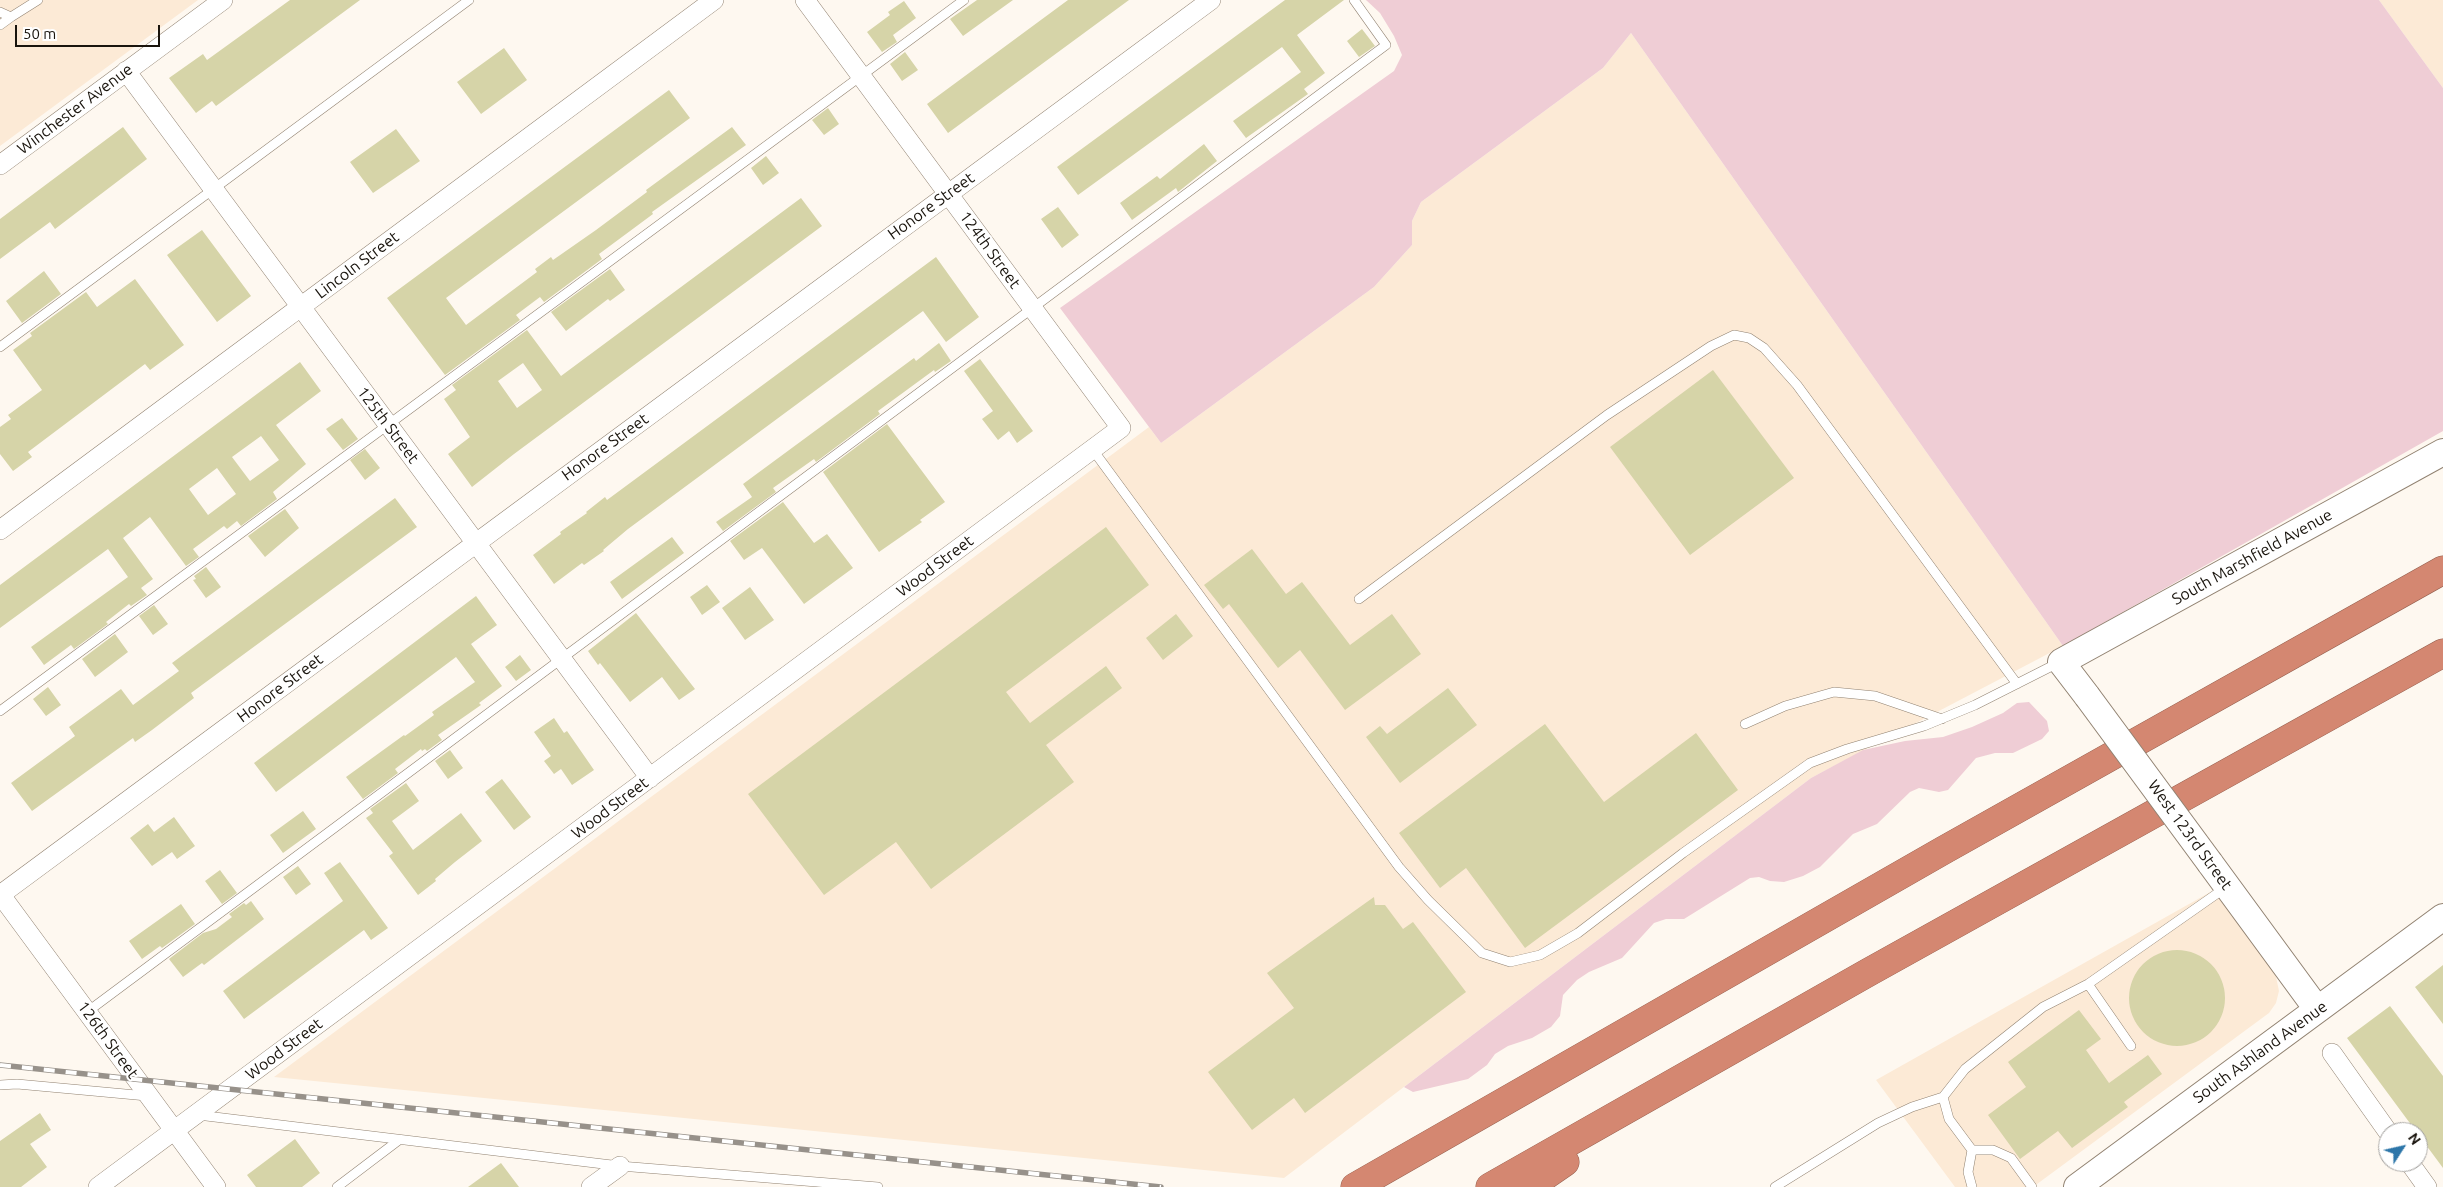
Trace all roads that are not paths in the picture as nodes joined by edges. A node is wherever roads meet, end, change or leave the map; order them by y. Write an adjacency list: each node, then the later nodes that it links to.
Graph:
1 (38, 0): 10 (lane)
2 (223, 0): 12 (street, Winchester Avenue)
3 (469, 0): 15 (lane)
4 (714, 0): 17 (street, Lincoln Street)
5 (805, 0): 13 (street, 124th Street)
6 (964, 0): 13 (lane)
7 (1211, 0): 16 (street, Honore Street)
8 (1354, 0): 18 (lane)
9 (0, 12): 10 (lane)
10 (11, 17): 11 (lane)
11 (0, 25)
12 (126, 71): 14 (street, Winchester Avenue); 15 (street, 125th Street)
13 (861, 76): 16 (street, 124th Street); 20 (lane)
14 (0, 165)
15 (214, 189): 17 (street, 125th Street); 19 (lane)
16 (948, 193): 18 (street, 124th Street); 25 (street, Honore Street)
17 (301, 307): 20 (street, 125th Street); 24 (street, Lincoln Street)
18 (1033, 308): 21 (street, 124th Street); 29 (lane)
19 (0, 347)
20 (388, 425): 25 (street, 125th Street); 32 (lane)
21 (1122, 428): 22 (street, Wood Street)
22 (1093, 450): 33 (lane); 35 (street, Wood Street)
23 (2443, 452): 30 (main road, South Marshfield Avenue)
24 (0, 530)
25 (476, 543): 29 (street, 125th Street); 37 (street, Honore Street)
26 (2443, 570): 61 (highway)
27 (1359, 599): 31 (lane)
28 (2443, 653): 44 (highway)
29 (561, 659): 35 (street, 125th Street); 41 (lane)
30 (2061, 662): 31 (lane); 36 (main road, West 123rd Street, bridge)
31 (2017, 684): 33 (lane)
32 (0, 711)
33 (1942, 719): 34 (lane)
34 (1745, 724)
35 (650, 778): 48 (street, Wood Street)
36 (2228, 887): 39 (lane); 40 (main road, West 123rd Street)
37 (0, 895): 41 (street, 126th Street)
38 (2443, 917): 40 (main road, South Ashland Avenue)
39 (2088, 984): 42 (lane); 47 (lane)
40 (2318, 1009): 67 (main road, South Ashland Avenue)
41 (87, 1012): 46 (street, 126th Street)
42 (2131, 1046)
43 (2332, 1053): 49 (street)
44 (1701, 1067): 62 (highway); 63 (highway)
45 (0, 1085): 46 (lane)
46 (149, 1096): 50 (street, 126th Street)
47 (1943, 1097): 52 (lane); 64 (lane)
48 (196, 1115): 50 (street, Wood Street); 51 (lane)
49 (2381, 1122)
50 (174, 1131): 56 (street, Wood Street); 57 (street, 126th Street)
51 (400, 1140): 53 (lane); 58 (lane)
52 (1972, 1150): 65 (lane); 66 (lane)
53 (620, 1166): 55 (lane); 59 (street)
54 (2416, 1172): 68 (street)
55 (835, 1185): 60 (lane)
56 (98, 1187)
57 (216, 1187)
58 (337, 1187)
59 (592, 1187)
60 (878, 1187)
61 (1355, 1187)
62 (1490, 1187)
63 (1529, 1187)
64 (1775, 1187)
65 (1972, 1187)
66 (2032, 1187)
67 (2077, 1187)
68 (2427, 1187)

